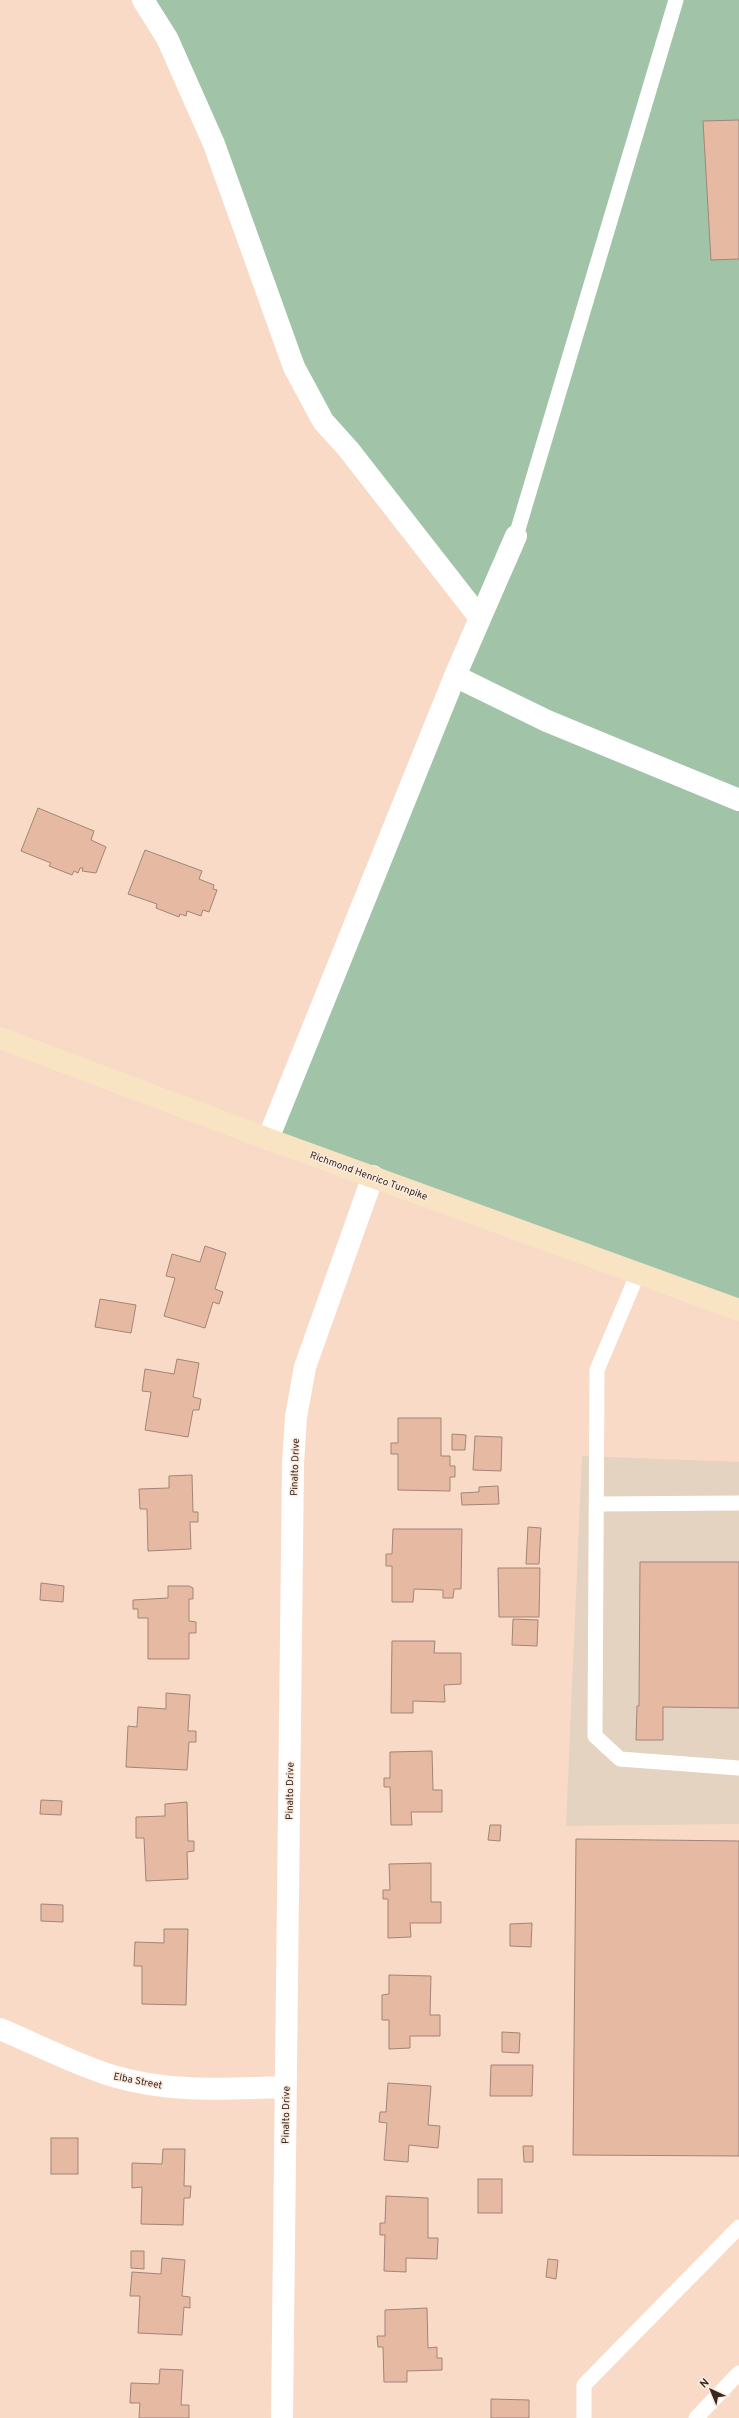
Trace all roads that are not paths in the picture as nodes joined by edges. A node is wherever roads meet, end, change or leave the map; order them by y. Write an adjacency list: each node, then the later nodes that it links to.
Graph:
1 (143, 0): 4 (street)
2 (676, 0): 3 (lane)
3 (516, 536): 4 (street)
4 (480, 618): 5 (street)
5 (455, 676): 6 (street); 8 (street)
6 (739, 800)
7 (0, 1038): 8 (main road, Richmond Henrico Turnpike)
8 (268, 1139): 9 (main road, Richmond Henrico Turnpike)
9 (373, 1176): 10 (main road, Richmond Henrico Turnpike); 16 (street, Pinalto Drive)
10 (638, 1273): 11 (main road, Richmond Henrico Turnpike); 13 (lane)
11 (739, 1310)
12 (739, 1503): 13 (lane)
13 (597, 1504): 14 (lane)
14 (739, 1768)
15 (0, 2029): 16 (street, Elba Street)
16 (285, 2087): 19 (street, Pinalto Drive)
17 (739, 2227): 20 (lane)
18 (739, 2373): 21 (lane)
19 (282, 2418)
20 (584, 2418)
21 (696, 2418)

